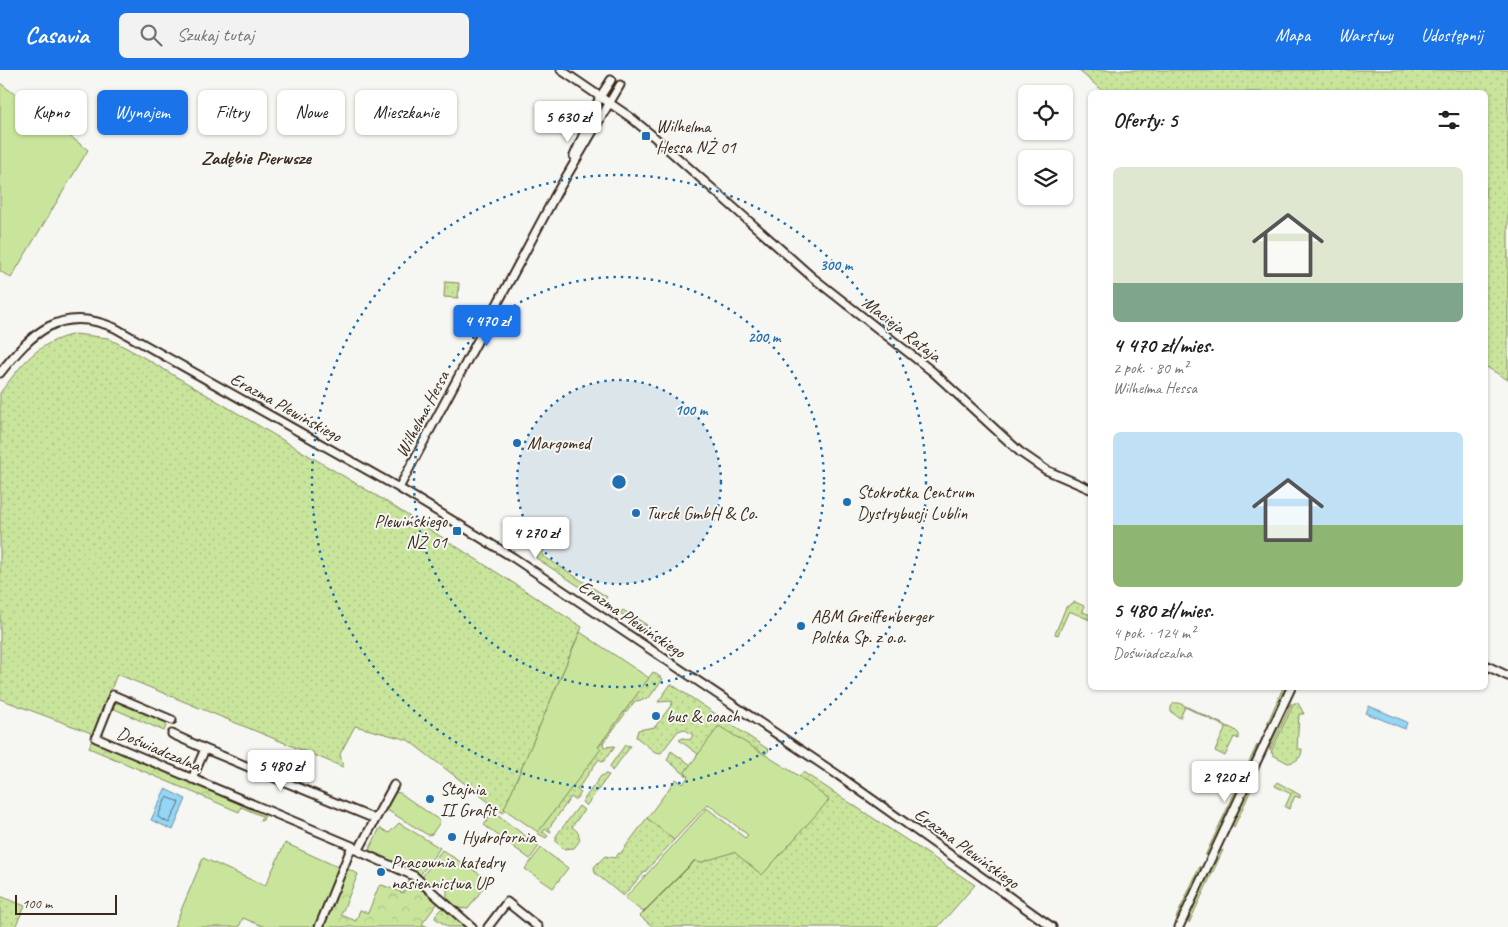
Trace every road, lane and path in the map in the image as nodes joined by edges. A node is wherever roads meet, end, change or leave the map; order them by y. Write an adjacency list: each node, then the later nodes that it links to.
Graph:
1 (561, 70): 4 (street, Macieja Rataja)
2 (611, 80): 4 (street, Wilhelma Hessa)
3 (620, 85): 5 (street, Wilhelma Hessa)
4 (600, 97): 5 (street, Macieja Rataja); 6 (street, Wilhelma Hessa)
5 (608, 103): 6 (street, Wilhelma Hessa); 9 (street, Macieja Rataja)
6 (556, 194): 8 (street, Wilhelma Hessa)
7 (0, 373): 8 (street, Erazma Plewińskiego)
8 (399, 488): 24 (street, Erazma Plewińskiego)
9 (1088, 488)
10 (1488, 667): 11 (street)
11 (1508, 676)
12 (1290, 690): 25 (street)
13 (172, 720): 16 (street, Doświadczalna)
14 (172, 734): 15 (street)
15 (205, 749): 16 (street); 18 (street)
16 (192, 779): 19 (street, Doświadczalna)
17 (394, 785): 18 (street)
18 (376, 819): 19 (street)
19 (355, 848): 20 (street); 21 (street, Doświadczalna)
20 (319, 927)
21 (472, 927)
22 (488, 927): 23 (street)
23 (538, 927)
24 (1052, 927)
25 (1179, 927)

